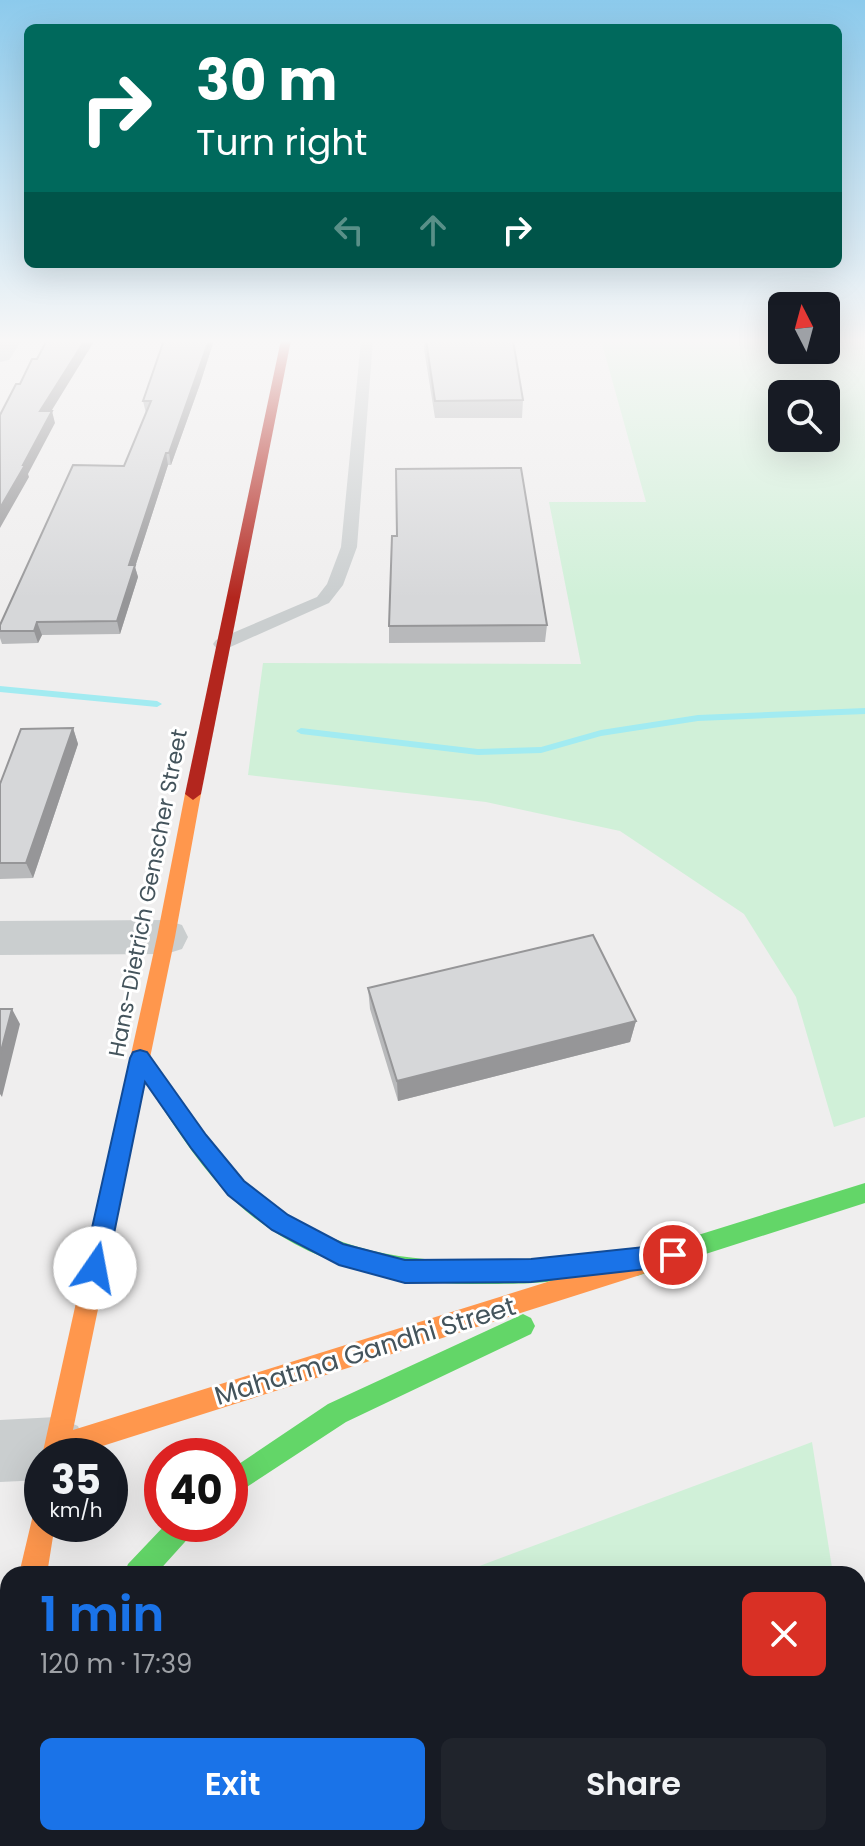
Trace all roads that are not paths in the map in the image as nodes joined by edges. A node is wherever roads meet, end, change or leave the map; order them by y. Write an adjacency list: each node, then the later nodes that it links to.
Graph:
1 (268, 426): 3 (street, Hans-Dietrich Genscher Street)
2 (360, 426): 3 (lane)
3 (222, 644): 4 (street, Hans-Dietrich Genscher Street)
4 (166, 937): 5 (street); 6 (street, Hans-Dietrich Genscher Street)
5 (0, 938)
6 (140, 1058): 8 (street); 11 (street, Hans-Dietrich Genscher Street)
7 (865, 1193): 8 (street, Mahatma Gandhi Street)
8 (673, 1255): 9 (street); 12 (street, Mahatma Gandhi Street)
9 (561, 1308)
10 (533, 1321): 13 (street)
11 (41, 1438)
12 (82, 1438)
13 (248, 1473)
14 (39, 1542): 16 (street)
15 (166, 1542): 17 (street)
16 (34, 1566)
17 (144, 1566)

